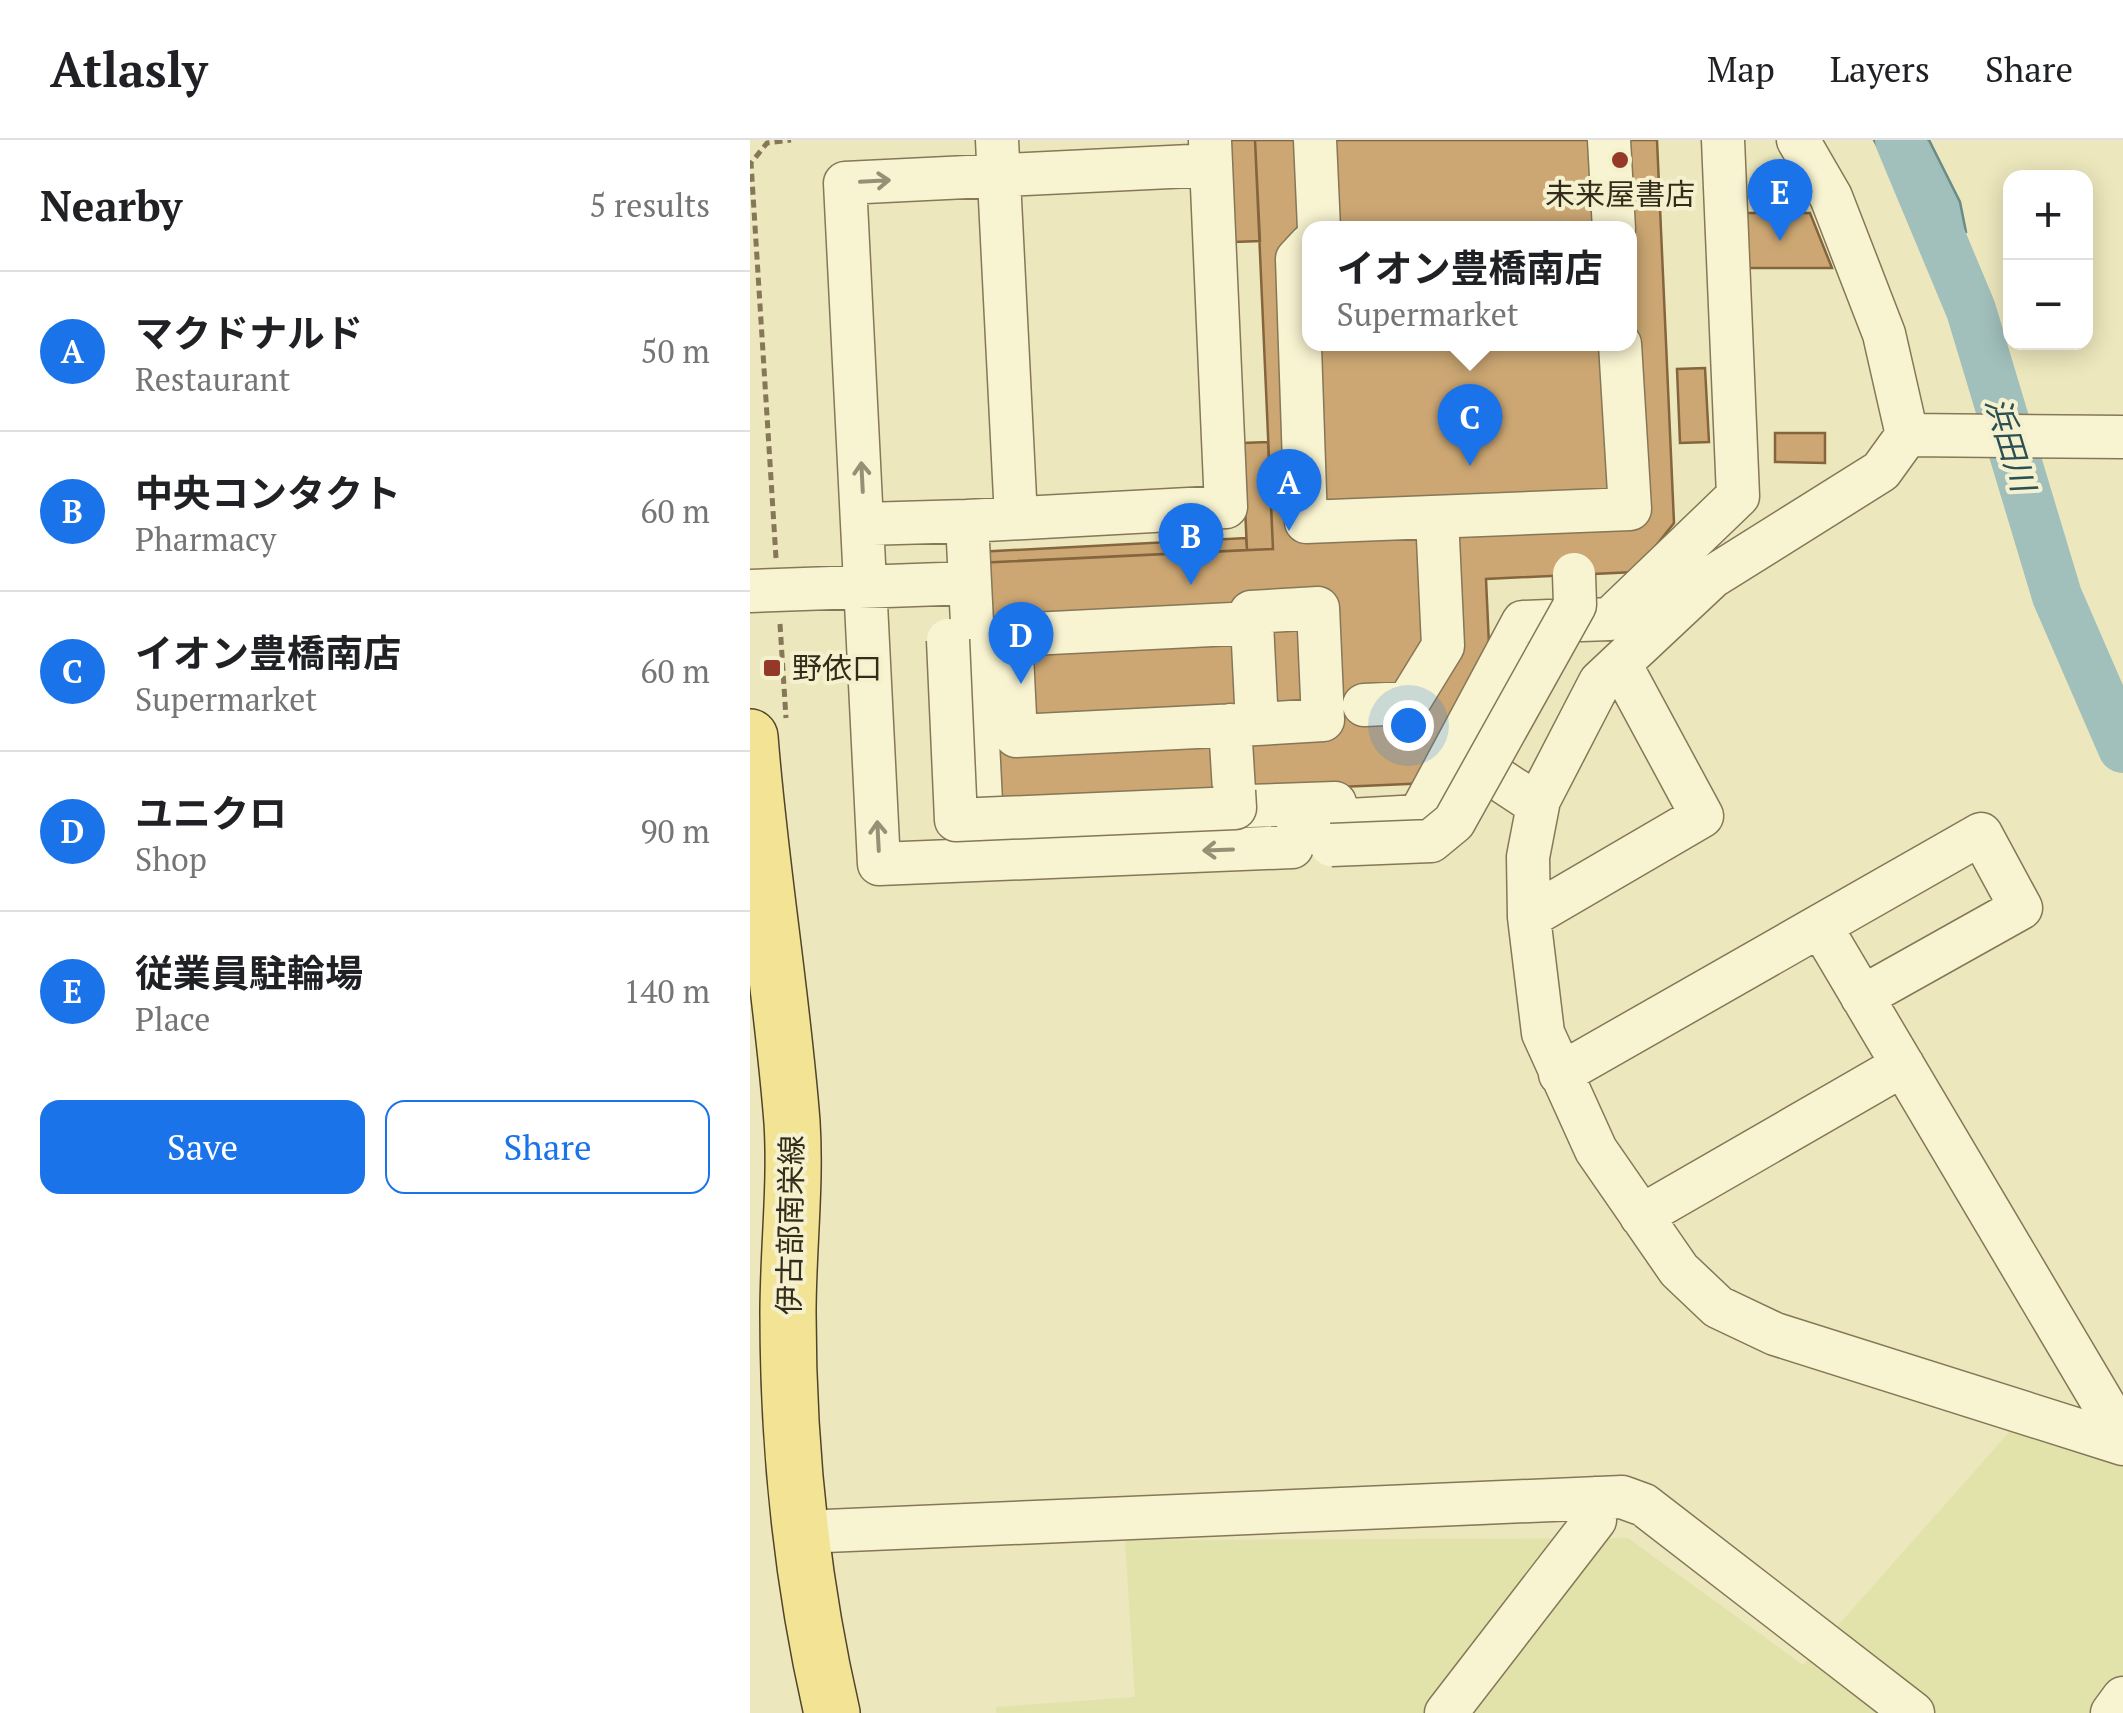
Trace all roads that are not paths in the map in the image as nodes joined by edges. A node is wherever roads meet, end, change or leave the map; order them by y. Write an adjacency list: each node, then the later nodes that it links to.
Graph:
1 (1315, 140): 7 (street)
2 (1609, 140): 8 (street)
3 (1722, 140): 26 (street)
4 (1798, 140): 11 (street)
5 (1210, 153): 6 (street); 15 (street)
6 (998, 158): 15 (street); 17 (street, one-way to 6)
7 (1319, 221)
8 (1614, 221)
9 (1302, 254): 14 (street)
10 (1620, 351): 13 (street)
11 (1915, 434): 12 (street); 22 (street)
12 (2120, 437)
13 (1569, 512): 14 (street); 32 (street, bridge)
14 (1437, 517): 23 (street)
15 (1016, 518): 16 (street)
16 (967, 521): 17 (street); 18 (street)
17 (864, 524): 19 (street)
18 (958, 584): 19 (street); 27 (street, bridge); 31 (street)
19 (867, 587): 20 (street); 31 (street, one-way to 19)
20 (750, 592)
21 (1252, 623): 24 (street); 24 (street); 24 (street)
22 (1620, 664): 29 (street); 33 (street)
23 (1364, 705)
24 (1244, 724): 27 (street)
25 (750, 736): 30 (main road, 伊古部南栄線)
26 (1474, 762): 28 (street); 29 (street)
27 (1241, 799): 28 (street)
28 (1431, 799): 32 (street)
29 (1538, 806): 33 (street)
30 (754, 832): 42 (main road, 伊古部南栄線)
31 (983, 832): 32 (street, one-way to 31)
32 (1311, 846)
33 (1528, 916): 37 (street)
34 (1821, 928): 35 (street); 35 (street); 37 (street)
35 (1862, 997): 36 (street)
36 (1903, 1065): 38 (street); 39 (street)
37 (1560, 1074): 38 (street)
38 (1641, 1216): 40 (street)
39 (2123, 1436)
40 (2123, 1444)
41 (1596, 1498): 42 (street); 45 (street); 46 (street)
42 (802, 1532): 44 (main road, 伊古部南栄線)
43 (2123, 1698): 47 (street)
44 (832, 1713)
45 (1446, 1713)
46 (1913, 1713)
47 (2112, 1713)

